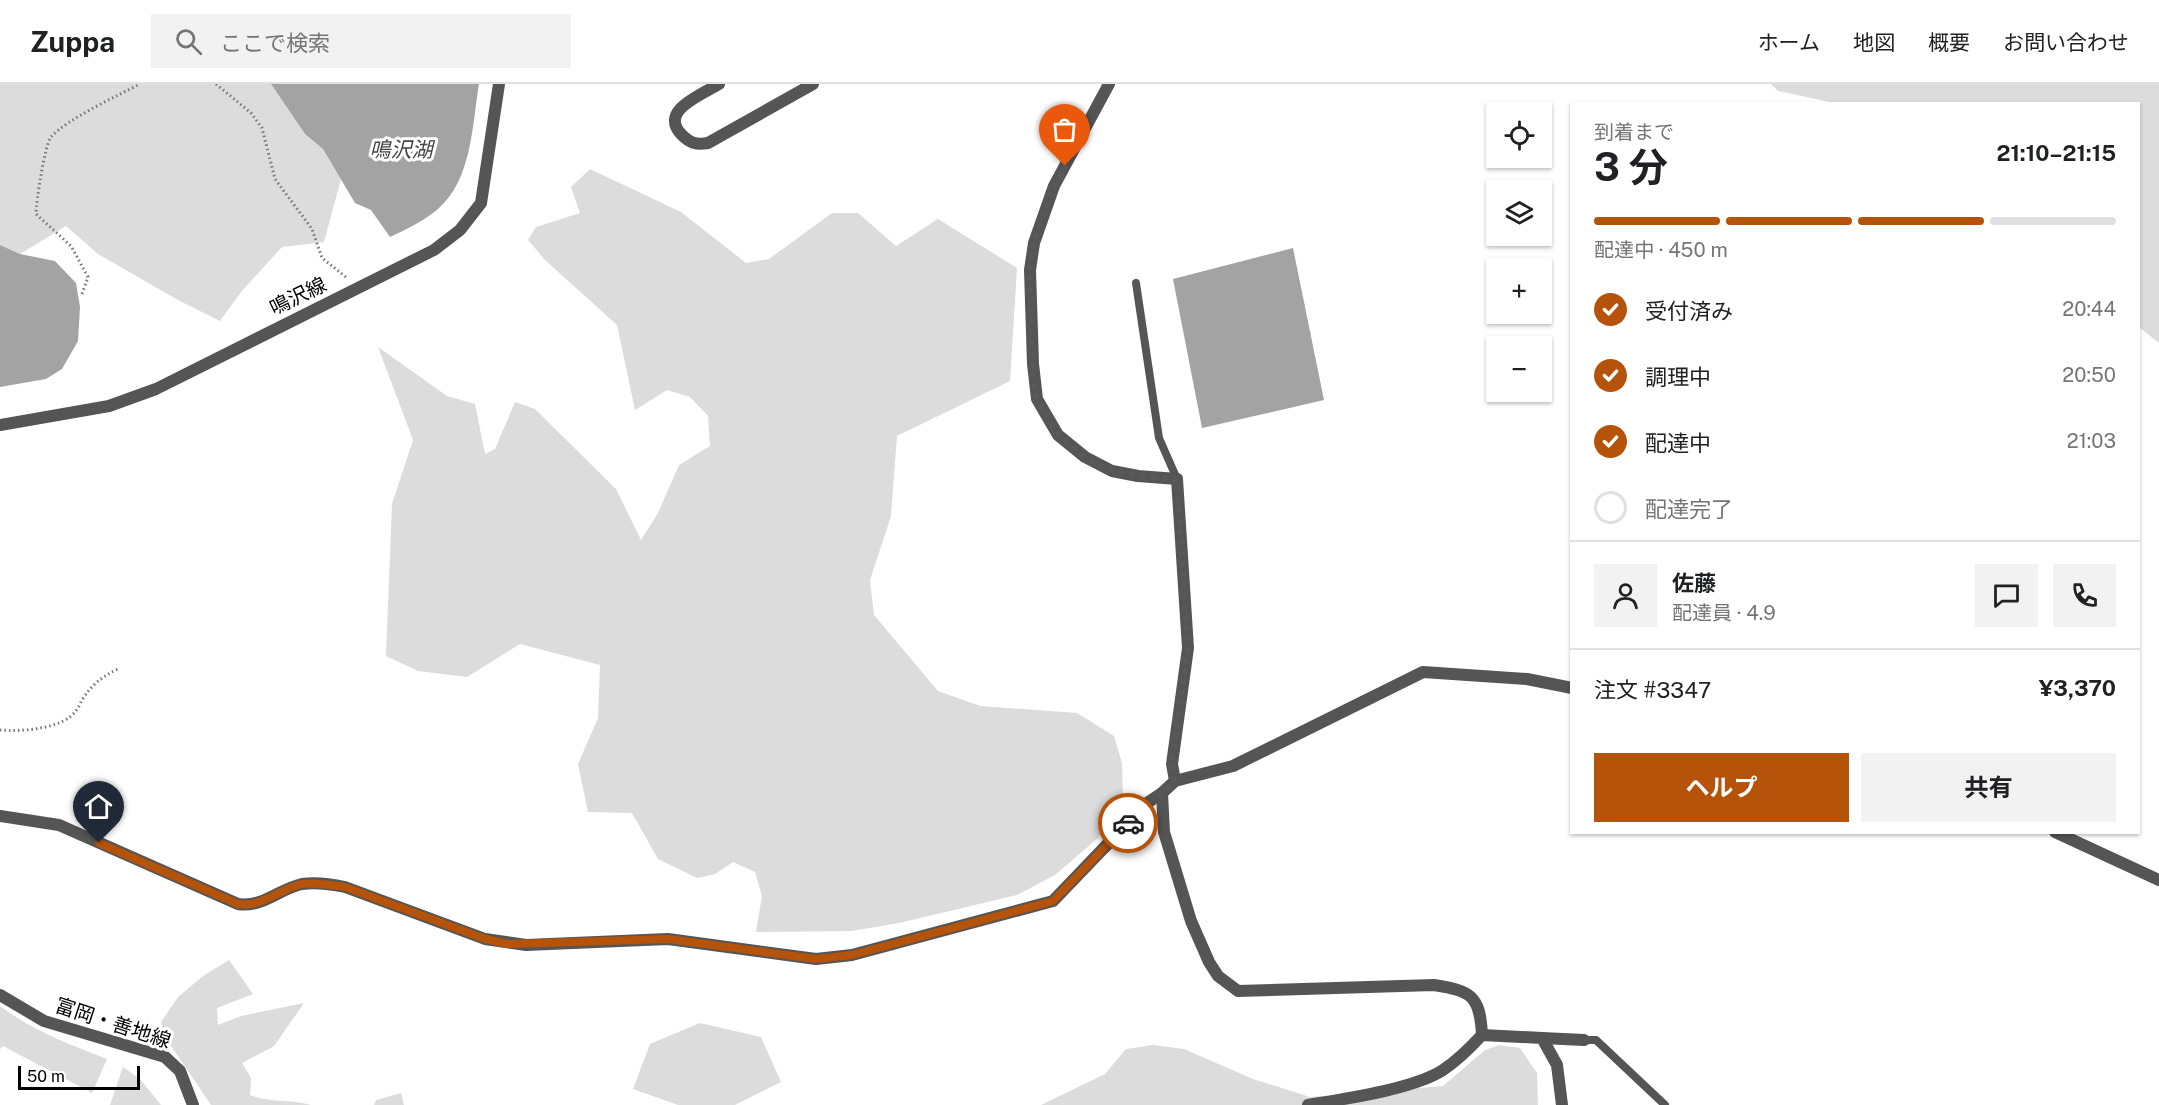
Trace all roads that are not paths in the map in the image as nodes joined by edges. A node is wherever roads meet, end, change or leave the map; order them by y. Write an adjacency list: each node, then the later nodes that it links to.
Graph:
1 (499, 84): 6 (street, 鳴沢線)
2 (719, 84): 3 (street)
3 (813, 84)
4 (1109, 84): 7 (street)
5 (1136, 282): 7 (lane)
6 (0, 425)
7 (1177, 479): 9 (street)
8 (1570, 688): 9 (street)
9 (1174, 781): 10 (street)
10 (1162, 793): 11 (street); 15 (street)
11 (0, 816)
12 (2059, 834): 13 (street)
13 (2159, 880)
14 (0, 995): 18 (street, 富岡・善地線)
15 (1482, 1035): 16 (street); 19 (street)
16 (1542, 1038): 17 (street); 20 (street)
17 (1584, 1040): 21 (lane)
18 (193, 1105)
19 (1308, 1105)
20 (1562, 1105)
21 (1665, 1105)

